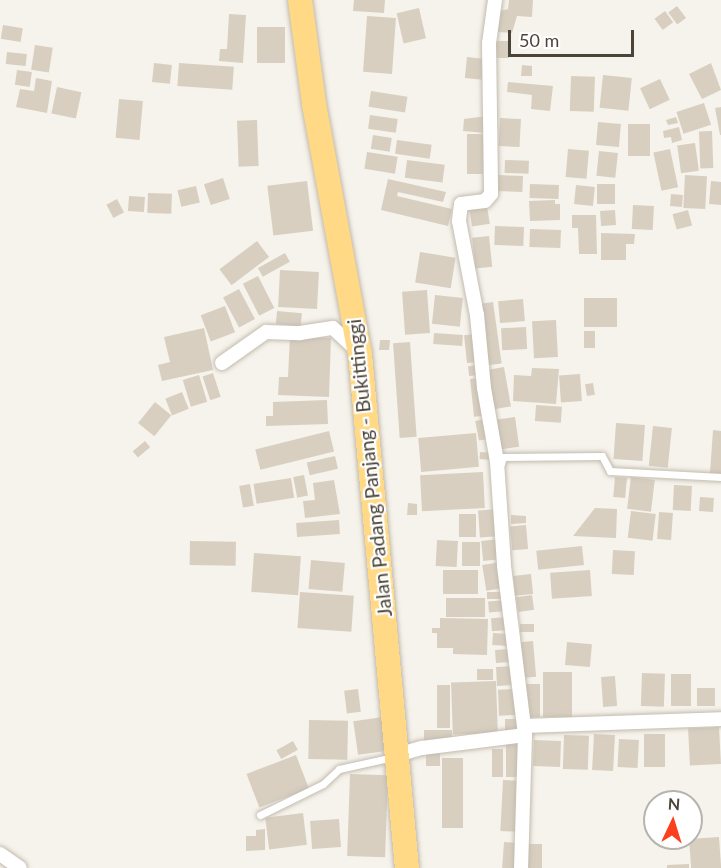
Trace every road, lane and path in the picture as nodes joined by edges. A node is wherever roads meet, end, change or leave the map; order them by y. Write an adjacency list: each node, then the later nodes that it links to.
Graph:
1 (300, 0): 3 (highway, Jalan Padang Panjang - Bukittinggi)
2 (495, 0): 6 (street)
3 (360, 354): 4 (street); 9 (highway, Jalan Padang Panjang - Bukittinggi)
4 (222, 363)
5 (721, 477): 6 (lane)
6 (498, 478): 8 (street)
7 (721, 719): 8 (street)
8 (524, 730): 9 (street); 14 (street)
9 (397, 755): 10 (lane); 13 (highway, Jalan Padang Panjang - Bukittinggi)
10 (260, 815)
11 (0, 854): 12 (street)
12 (20, 868)
13 (407, 868)
14 (521, 868)

